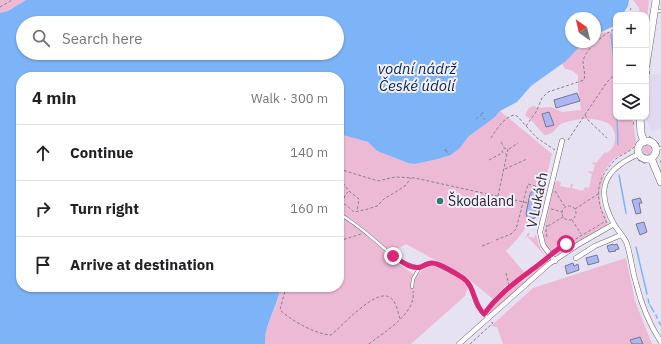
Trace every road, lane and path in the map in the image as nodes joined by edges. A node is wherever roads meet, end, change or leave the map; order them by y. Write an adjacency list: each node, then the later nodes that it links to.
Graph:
1 (12, 0): 3 (path)
2 (656, 0): 5 (main road)
3 (0, 7)
4 (631, 8): 6 (path)
5 (658, 11): 8 (main road)
6 (630, 12)
7 (613, 31): 16 (path)
8 (649, 52)
9 (613, 77): 11 (path)
10 (485, 112): 12 (path)
11 (585, 114): 18 (path); 21 (path)
12 (481, 115): 13 (path); 14 (path)
13 (476, 119)
14 (485, 120)
15 (640, 120): 19 (main road)
16 (526, 126): 17 (path); 28 (path)
17 (491, 138)
18 (607, 138)
19 (643, 139): 23 (main road); 23 (path); 31 (main road); 45 (path)
20 (502, 142): 24 (path)
21 (564, 142): 28 (street, V Lukách)
22 (518, 143): 26 (path)
23 (659, 147): 32 (main road)
24 (504, 148): 26 (path); 27 (path)
25 (446, 150): 30 (path)
26 (508, 150): 29 (path)
27 (502, 152): 29 (path); 34 (path)
28 (559, 153): 71 (street, V Lukách)
29 (506, 154): 38 (path)
30 (450, 155)
31 (636, 155): 32 (main road); 37 (path); 60 (street)
32 (651, 158): 41 (main road)
33 (527, 159): 38 (path)
34 (489, 160)
35 (661, 160): 36 (path)
36 (661, 164)
37 (648, 166)
38 (504, 169): 46 (path)
39 (344, 171): 40 (path)
40 (411, 178): 46 (path); 54 (path)
41 (661, 182)
42 (344, 186): 44 (path)
43 (547, 189): 49 (path)
44 (349, 191): 48 (path); 54 (path)
45 (598, 194): 53 (path); 59 (path)
46 (498, 197): 49 (path)
47 (553, 197): 52 (path)
48 (344, 200)
49 (523, 203): 50 (path); 67 (path)
50 (528, 203)
51 (344, 204): 54 (path)
52 (565, 208): 53 (path); 56 (path)
53 (574, 209): 57 (path)
54 (356, 211)
55 (344, 217): 63 (lane)
56 (563, 217): 57 (path); 61 (path)
57 (572, 219): 64 (path)
58 (548, 221): 61 (path)
59 (606, 221): 62 (path); 64 (path)
60 (614, 224): 62 (street); 65 (street)
61 (547, 227): 68 (path)
62 (609, 228): 73 (street)
63 (366, 232): 66 (path); 74 (lane)
64 (581, 235): 71 (path)
65 (621, 235): 72 (street); 82 (street)
66 (344, 240)
67 (496, 240)
68 (547, 241)
69 (492, 242): 70 (path)
70 (482, 246)
71 (552, 254): 73 (street, V Lukách); 76 (path)
72 (576, 258)
73 (555, 260): 80 (street)
74 (420, 267): 77 (lane); 79 (lane)
75 (506, 273): 76 (path)
76 (509, 286): 79 (path)
77 (412, 287): 81 (path)
78 (285, 292): 81 (path)
79 (484, 314): 80 (lane)
80 (488, 318): 84 (street); 85 (path)
81 (400, 319): 83 (path)
82 (661, 342)
83 (369, 344)
84 (459, 344)
85 (470, 344)

